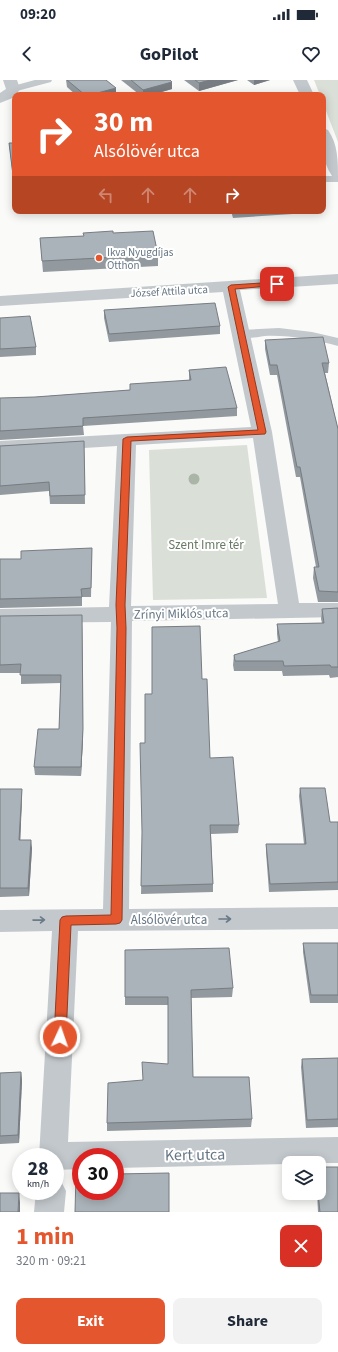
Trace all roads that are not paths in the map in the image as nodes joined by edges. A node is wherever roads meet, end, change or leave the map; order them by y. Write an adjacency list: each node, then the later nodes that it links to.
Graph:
1 (47, 80): 3 (lane)
2 (300, 80): 4 (street)
3 (11, 84): 5 (street)
4 (306, 92)
5 (0, 99)
6 (326, 141): 7 (street)
7 (338, 173)
8 (326, 179): 9 (lane)
9 (338, 179)
10 (338, 279): 11 (street, József Attila utca)
11 (231, 287): 12 (street, József Attila utca); 13 (street)
12 (0, 301)
13 (242, 334): 14 (lane); 15 (street)
14 (338, 342)
15 (262, 432): 16 (street); 19 (street)
16 (127, 439): 17 (street); 20 (street)
17 (0, 447)
18 (338, 610): 19 (street, Zrínyi Miklós utca)
19 (290, 611): 20 (street, Zrínyi Miklós utca)
20 (120, 614): 21 (street, Zrínyi Miklós utca); 24 (street)
21 (0, 616)
22 (338, 918): 24 (street, Alsólövér utca, one-way to 22)
23 (66, 920): 24 (street, Alsólövér utca); 25 (street, Alsólövér utca, one-way to 23); 26 (street)
24 (116, 920)
25 (0, 921)
26 (53, 1148)
27 (338, 1150): 28 (street, Kert utca)
28 (64, 1156)
29 (50, 1200): 30 (street)
30 (49, 1212)

